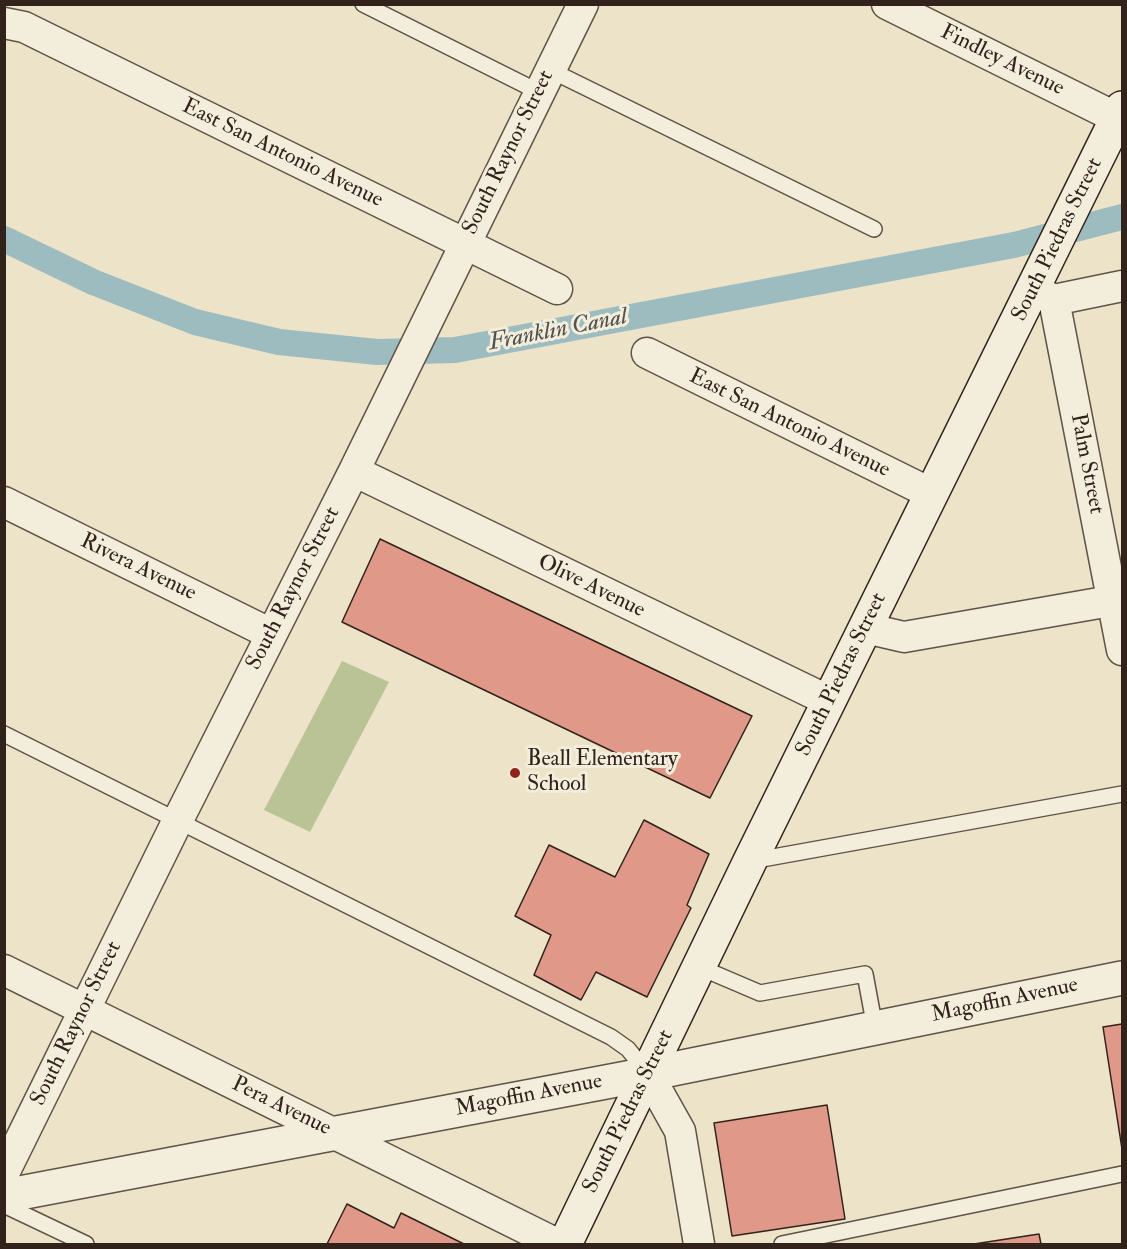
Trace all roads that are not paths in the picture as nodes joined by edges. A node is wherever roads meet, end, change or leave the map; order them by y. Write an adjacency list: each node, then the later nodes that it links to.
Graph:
1 (363, 4): 5 (lane)
2 (582, 4): 5 (street, South Raynor Street)
3 (887, 4): 6 (street, Findley Avenue)
4 (4, 23): 8 (street, East San Antonio Avenue)
5 (545, 81): 7 (lane); 8 (street, South Raynor Street)
6 (1120, 113): 11 (main road, South Piedras Street)
7 (874, 229)
8 (464, 244): 10 (street, East San Antonio Avenue); 13 (street, South Raynor Street)
9 (1122, 286): 11 (street)
10 (557, 289)
11 (1044, 295): 14 (main road, South Piedras Street); 16 (street, Palm Street)
12 (647, 353): 14 (street, East San Antonio Avenue)
13 (354, 471): 18 (street, South Raynor Street); 20 (street, Olive Avenue)
14 (932, 494): 17 (main road, South Piedras Street)
15 (4, 502): 18 (street, Rivera Avenue)
16 (1118, 600): 17 (street); 19 (street, Palm Street)
17 (866, 628): 20 (main road, South Piedras Street)
18 (272, 634): 23 (street, South Raynor Street)
19 (1122, 650)
20 (829, 701): 24 (main road, South Piedras Street)
21 (4, 734): 23 (lane)
22 (1122, 794): 24 (lane)
23 (178, 820): 28 (street, South Raynor Street); 30 (lane)
24 (750, 861): 25 (main road, South Piedras Street)
25 (699, 967): 29 (lane); 30 (main road, South Piedras Street)
26 (4, 970): 28 (street, Pera Avenue)
27 (1122, 978): 29 (main road, Magoffin Avenue)
28 (84, 1010): 31 (street, Pera Avenue); 32 (street, South Raynor Street)
29 (875, 1028): 30 (main road, Magoffin Avenue)
30 (648, 1074): 31 (main road, Magoffin Avenue); 38 (main road, South Piedras Street); 39 (street)
31 (332, 1133): 34 (main road, Magoffin Avenue); 37 (street, Pera Avenue)
32 (4, 1173)
33 (1122, 1174): 40 (lane)
34 (4, 1196)
35 (4, 1205): 36 (lane)
36 (86, 1245)
37 (557, 1245)
38 (565, 1245)
39 (699, 1245)
40 (782, 1245)

